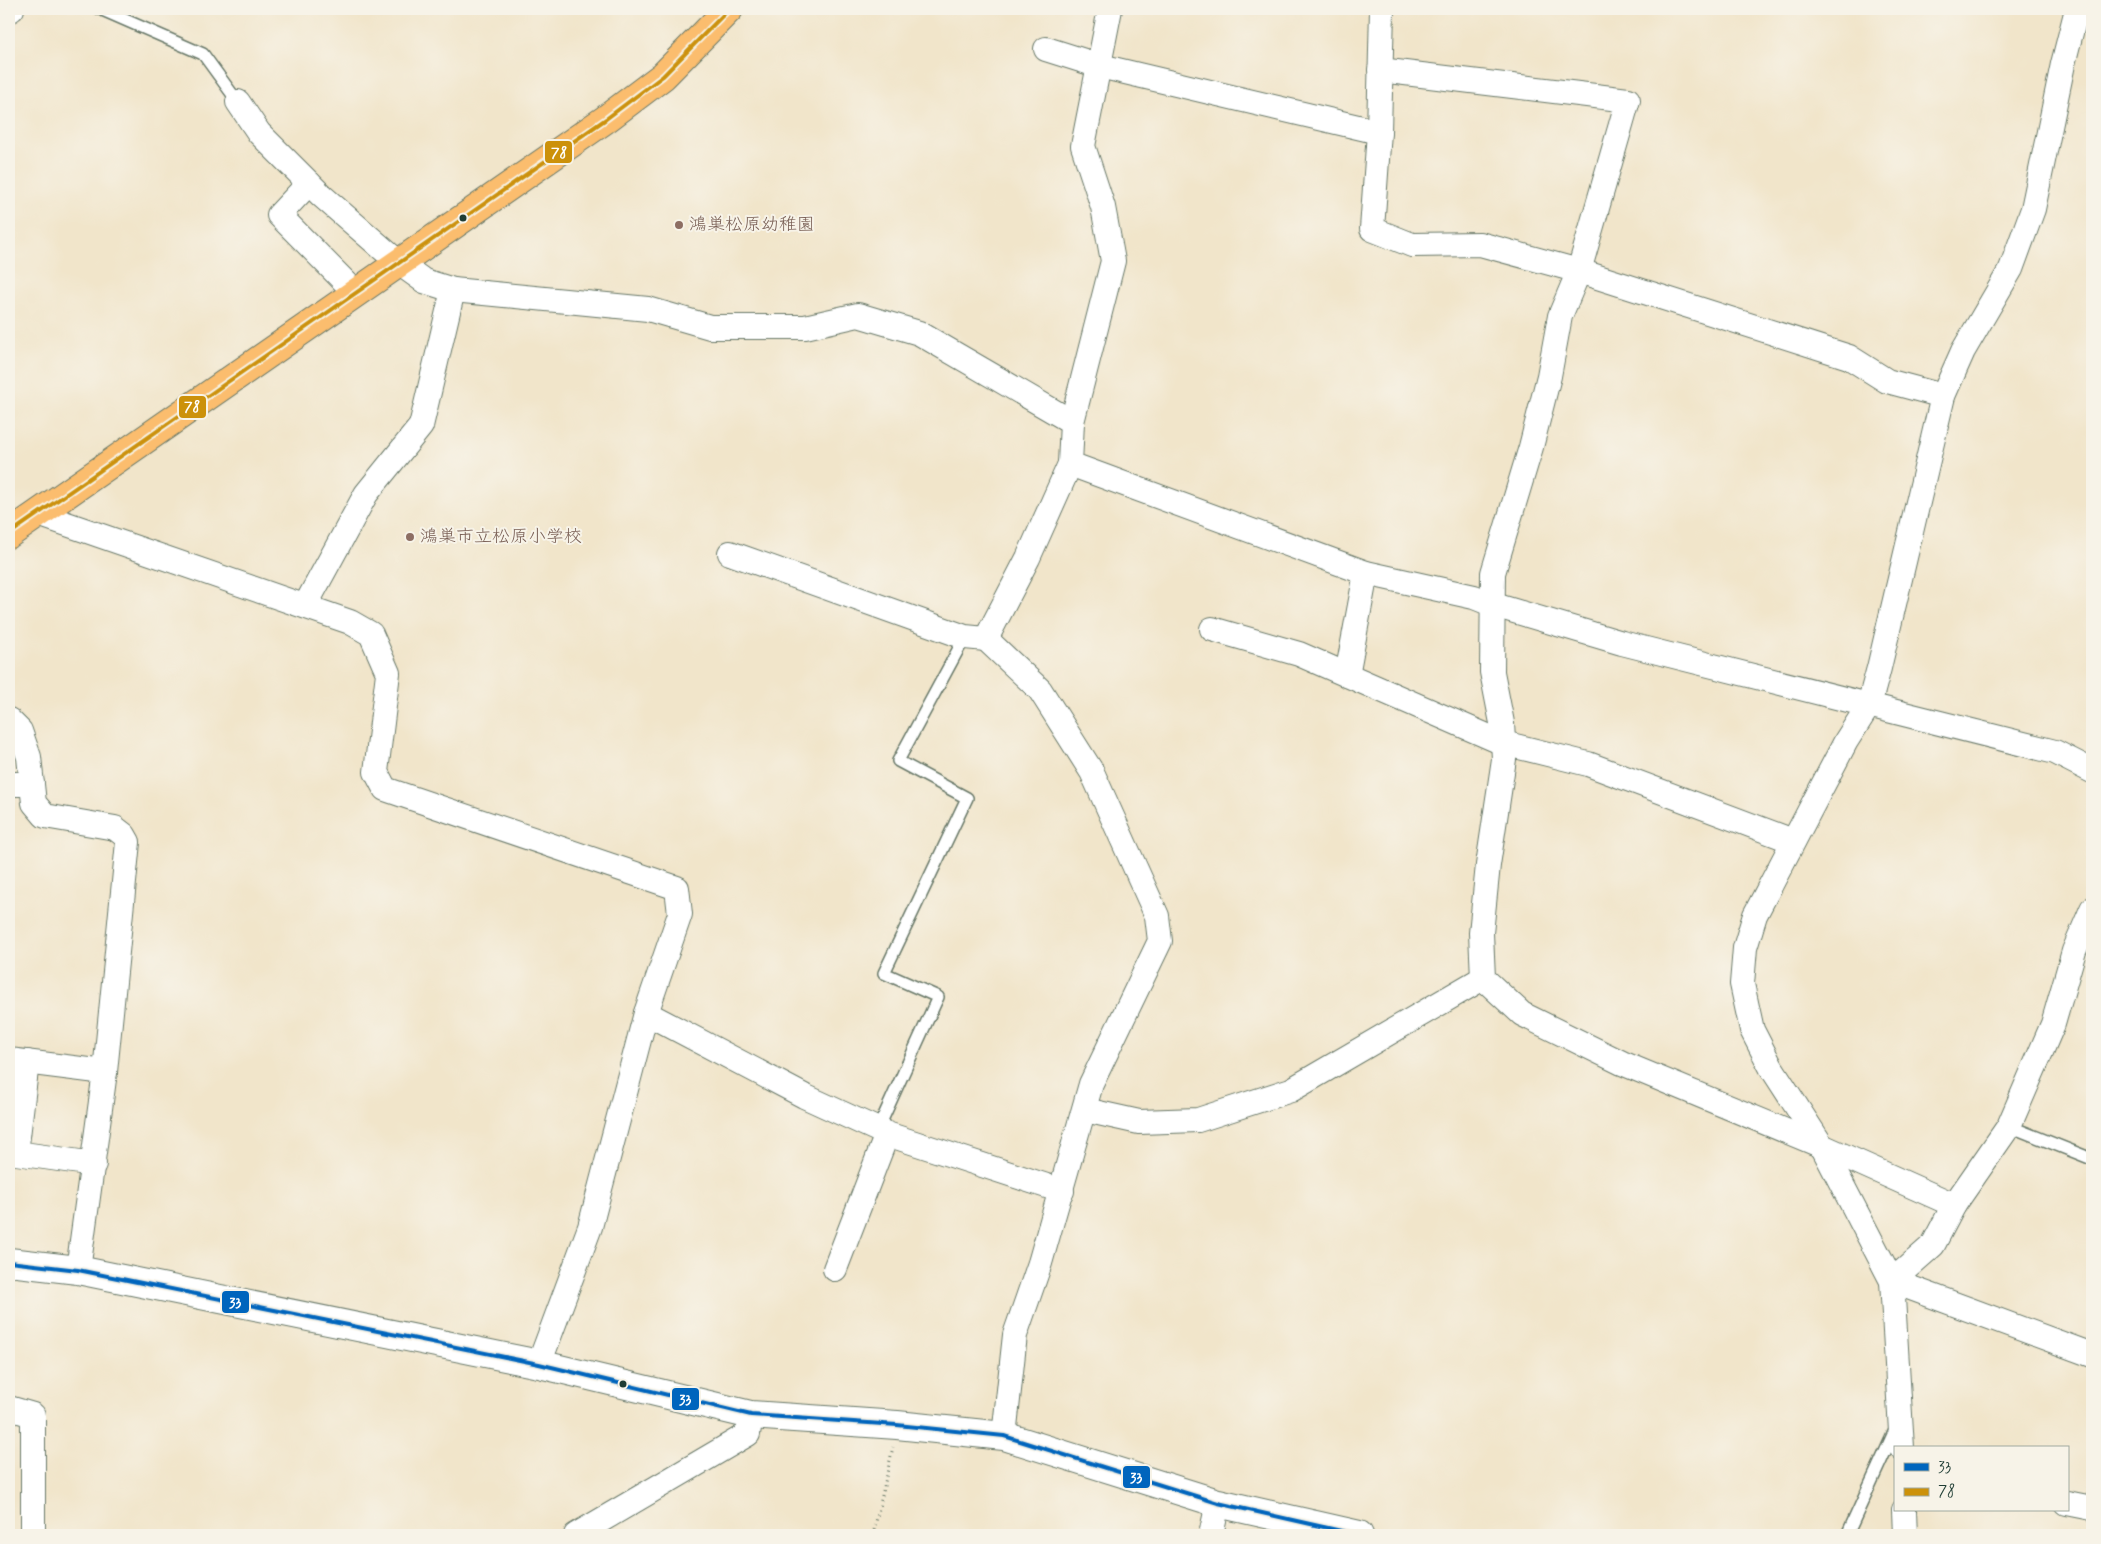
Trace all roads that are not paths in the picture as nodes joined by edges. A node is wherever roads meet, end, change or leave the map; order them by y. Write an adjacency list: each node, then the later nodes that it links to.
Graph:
1 (12, 9): 6 (street)
2 (100, 9): 11 (lane)
3 (729, 9): 14 (main road)
4 (1110, 9): 9 (street)
5 (1382, 9): 10 (street)
6 (9, 11)
7 (2081, 21): 18 (street)
8 (1046, 49): 9 (street)
9 (1100, 66): 12 (street); 19 (street)
10 (1380, 70): 12 (street); 15 (street)
11 (238, 102): 13 (street)
12 (1379, 132): 15 (street)
13 (309, 183): 14 (street); 17 (street)
14 (399, 263): 16 (street); 17 (main road)
15 (1579, 271): 18 (street); 25 (street)
16 (454, 290): 19 (street); 26 (street)
17 (356, 293): 21 (main road)
18 (1943, 396): 30 (street)
19 (1072, 422): 20 (street)
20 (1070, 464): 24 (street); 28 (street)
21 (38, 514): 22 (main road); 26 (street)
22 (9, 534)
23 (730, 553): 28 (street)
24 (1366, 573): 25 (street); 29 (street)
25 (1494, 605): 30 (street); 32 (street)
26 (305, 606): 40 (street)
27 (1212, 629): 29 (street)
28 (975, 638): 43 (street); 45 (lane)
29 (1347, 675): 32 (street)
30 (1869, 705): 33 (street); 36 (street)
31 (9, 720): 35 (street)
32 (1503, 743): 36 (street); 39 (street)
33 (2092, 771)
34 (9, 784): 35 (street)
35 (32, 784): 42 (street)
36 (1793, 842): 46 (street)
37 (2092, 909): 38 (street)
38 (2083, 955): 44 (street)
39 (1483, 978): 43 (street); 46 (street)
40 (646, 1013): 45 (street); 56 (street)
41 (18, 1061): 42 (street); 48 (street)
42 (105, 1072): 48 (street)
43 (1085, 1110): 49 (street)
44 (2009, 1126): 47 (lane); 50 (street)
45 (882, 1132): 49 (street); 52 (street)
46 (1822, 1146): 50 (street); 54 (street)
47 (2092, 1159)
48 (94, 1164): 53 (street)
49 (1062, 1191): 60 (street)
50 (1954, 1205): 54 (street)
51 (9, 1262): 53 (street)
52 (835, 1269)
53 (78, 1270): 56 (street)
54 (1892, 1281): 55 (street); 59 (street)
55 (2092, 1355)
56 (539, 1364): 58 (street)
57 (9, 1408): 66 (street)
58 (751, 1415): 60 (street); 67 (street)
59 (1901, 1416): 61 (street); 70 (lane)
60 (1004, 1436): 62 (street)
61 (1909, 1445)
62 (1218, 1503): 68 (street); 69 (street)
63 (2068, 1503): 64 (street)
64 (2092, 1508)
65 (1904, 1512): 71 (street)
66 (33, 1535)
67 (576, 1535)
68 (1211, 1535)
69 (1360, 1535)
70 (1847, 1535)
71 (1905, 1535)

